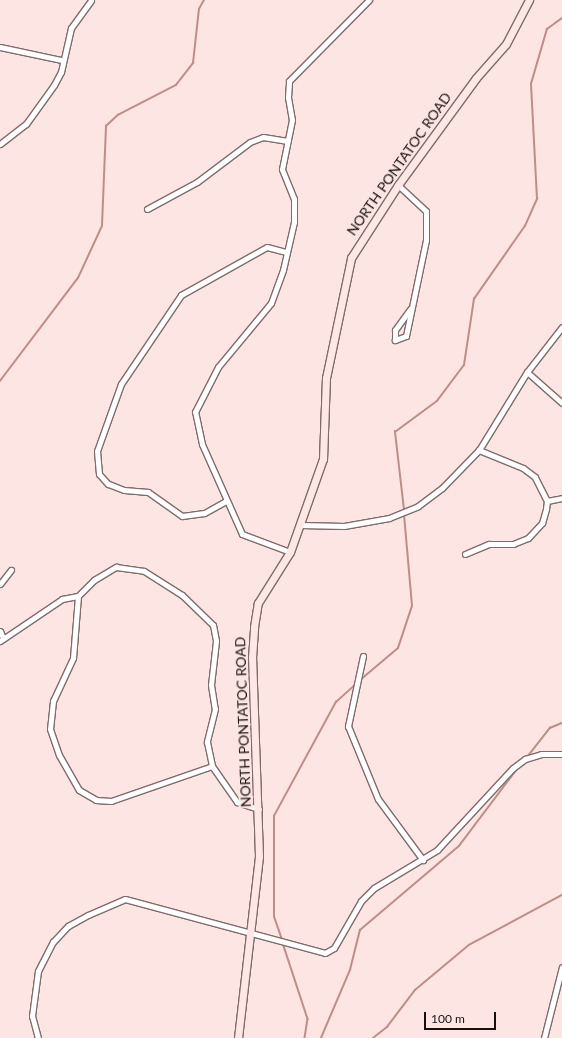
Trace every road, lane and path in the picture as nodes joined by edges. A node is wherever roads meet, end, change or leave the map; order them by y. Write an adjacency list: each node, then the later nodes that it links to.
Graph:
1 (91, 0): 5 (street)
2 (369, 0): 6 (street)
3 (529, 0): 8 (street, NORTH PONTATOC ROAD)
4 (0, 46): 5 (street)
5 (62, 60): 7 (street)
6 (288, 141): 9 (street); 10 (street)
7 (0, 144)
8 (398, 185): 11 (street); 19 (street, NORTH PONTATOC ROAD)
9 (147, 209)
10 (286, 252): 17 (street); 17 (street)
11 (410, 309): 11 (street)
12 (562, 327): 13 (street)
13 (527, 372): 14 (street); 15 (street)
14 (562, 403)
15 (479, 450): 18 (street); 19 (street)
16 (562, 498): 18 (street)
17 (226, 501): 20 (street)
18 (547, 501): 21 (street)
19 (301, 525): 20 (street, NORTH PONTATOC ROAD)
20 (290, 552): 30 (street, NORTH PONTATOC ROAD)
21 (465, 554)
22 (11, 570): 23 (street)
23 (0, 584)
24 (78, 596): 26 (street); 29 (street); 29 (street)
25 (0, 631): 26 (street)
26 (2, 639)
27 (363, 656): 31 (street)
28 (562, 754): 31 (street)
29 (212, 766): 30 (street)
30 (259, 809): 32 (street, NORTH PONTATOC ROAD)
31 (422, 860): 32 (street)
32 (252, 932): 34 (street); 35 (street, NORTH PONTATOC ROAD)
33 (562, 967): 36 (street)
34 (38, 1038)
35 (238, 1038)
36 (544, 1038)

